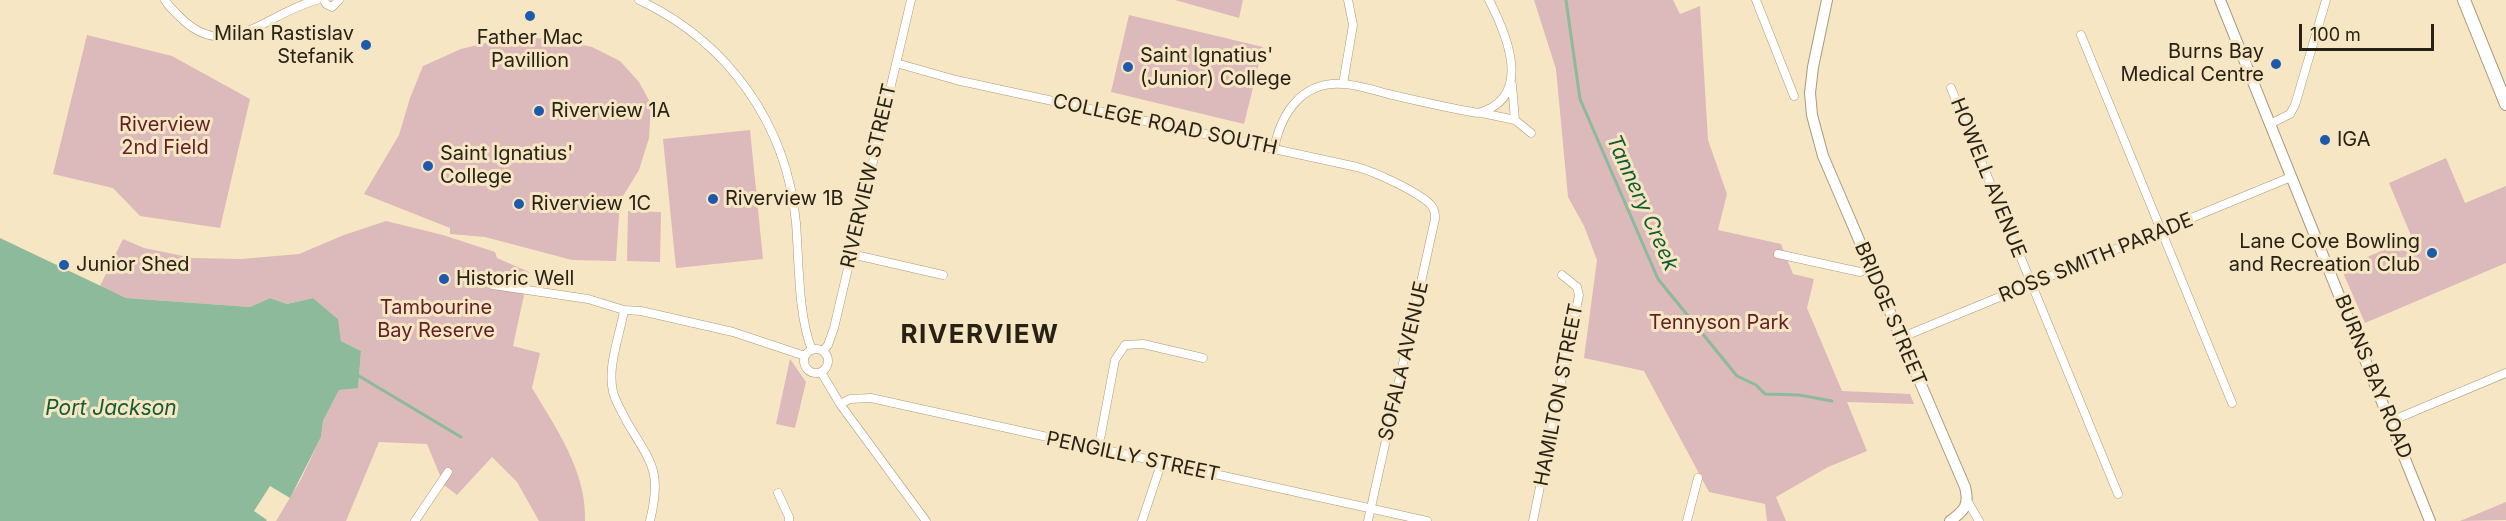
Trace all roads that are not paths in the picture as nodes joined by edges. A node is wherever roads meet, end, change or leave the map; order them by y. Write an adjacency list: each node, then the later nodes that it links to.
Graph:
1 (165, 0): 2 (street)
2 (317, 0)
3 (324, 0): 4 (street)
4 (339, 0)
5 (639, 0): 38 (street)
6 (911, 0): 15 (street, RIVERVIEW STREET)
7 (1348, 0): 17 (street)
8 (1489, 0): 16 (street)
9 (1756, 0): 19 (street)
10 (1827, 0): 31 (main road, BRIDGE STREET)
11 (2220, 0): 23 (main road, BURNS BAY ROAD)
12 (2326, 0): 23 (street)
13 (2464, 0): 20 (main road)
14 (2081, 35): 28 (street)
15 (896, 63): 25 (street, COLLEGE ROAD SOUTH); 29 (street, RIVERVIEW STREET)
16 (1512, 77): 21 (street); 22 (street)
17 (1343, 84): 21 (street); 25 (street)
18 (1951, 88): 34 (street, HOWELL AVENUE)
19 (1794, 96)
20 (2506, 102)
21 (1478, 112): 22 (street)
22 (1515, 120): 24 (street)
23 (2270, 124): 26 (main road, BURNS BAY ROAD)
24 (1531, 133)
25 (1274, 149): 27 (street, COLLEGE ROAD SOUTH)
26 (2291, 177): 28 (street, ROSS SMITH PARADE); 46 (main road, BURNS BAY ROAD)
27 (1429, 203): 54 (street, SOFALA AVENUE)
28 (2161, 231): 34 (street, ROSS SMITH PARADE); 44 (street)
29 (851, 254): 32 (street); 39 (street, RIVERVIEW STREET)
30 (1778, 254): 31 (street)
31 (1871, 268): 37 (main road, BRIDGE STREET)
32 (943, 275)
33 (1562, 275): 62 (street, HAMILTON STREET)
34 (2032, 284): 37 (street, ROSS SMITH PARADE); 52 (street, HOWELL AVENUE)
35 (493, 285): 36 (street)
36 (624, 310): 40 (street); 56 (street)
37 (1900, 338): 53 (main road, BRIDGE STREET)
38 (812, 350): 39 (street); 40 (street)
39 (823, 351): 42 (street)
40 (805, 356): 42 (street)
41 (1203, 358): 47 (street)
42 (821, 372): 45 (street)
43 (2506, 373): 46 (street)
44 (2232, 403)
45 (840, 404): 47 (street, PENGILLY STREET); 58 (street)
46 (2391, 421): 66 (main road, BURNS BAY ROAD)
47 (1098, 450): 48 (street, PENGILLY STREET)
48 (1161, 464): 54 (street, PENGILLY STREET); 59 (street)
49 (448, 472): 55 (street)
50 (1698, 478): 63 (street)
51 (778, 493): 57 (street)
52 (2118, 494)
53 (1968, 502): 64 (main road); 65 (street, BRIDGE STREET)
54 (1371, 509): 60 (street, SOFALA AVENUE); 61 (street, PENGILLY STREET)
55 (415, 521)
56 (650, 521)
57 (789, 521)
58 (926, 521)
59 (1142, 521)
60 (1368, 521)
61 (1427, 521)
62 (1533, 521)
63 (1687, 521)
64 (1950, 521)
65 (1979, 521)
66 (2430, 521)

